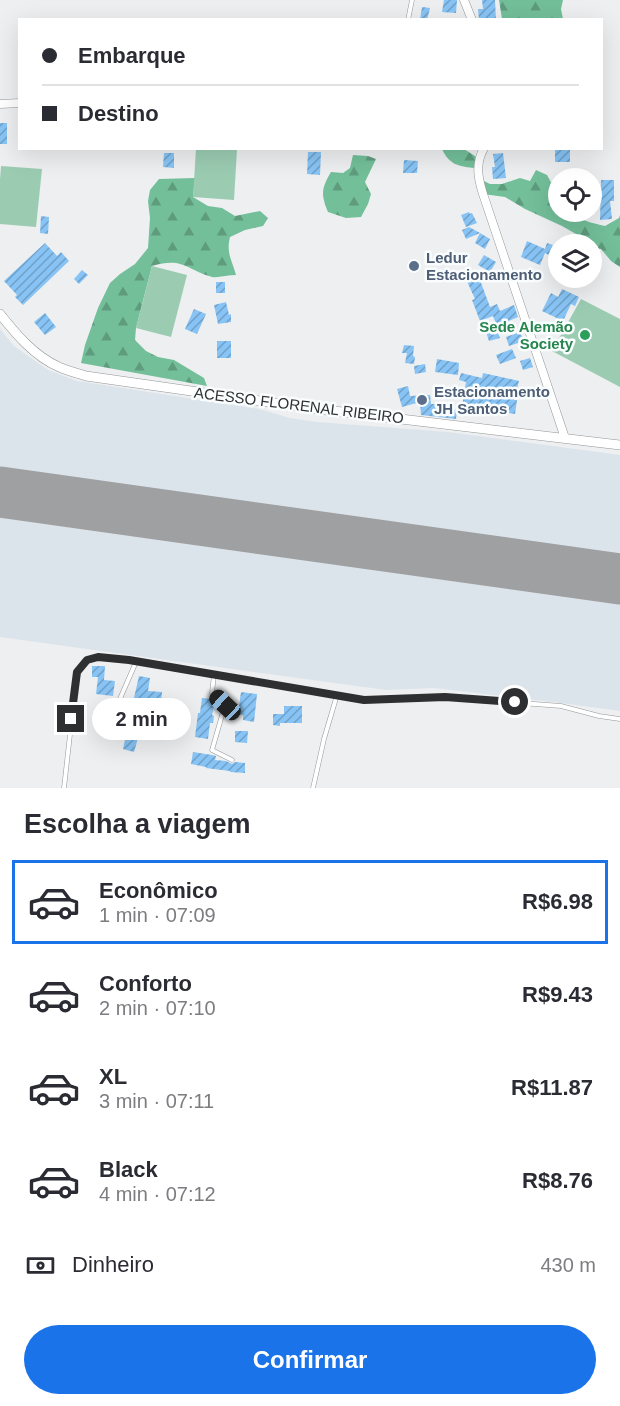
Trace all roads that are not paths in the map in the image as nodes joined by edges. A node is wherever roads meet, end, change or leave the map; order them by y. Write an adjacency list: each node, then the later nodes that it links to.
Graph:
1 (412, 0): 3 (lane)
2 (464, 0): 4 (street)
3 (408, 18)
4 (471, 18)
5 (18, 102): 6 (street)
6 (0, 104)
7 (483, 150): 9 (street)
8 (0, 314): 9 (street, ACESSO FLORENAL RIBEIRO)
9 (566, 438): 10 (street, ACESSO FLORENAL RIBEIRO)
10 (620, 445)
11 (136, 662): 12 (lane); 15 (lane); 17 (lane)
12 (214, 675): 13 (lane); 16 (lane)
13 (337, 695): 14 (lane); 18 (lane)
14 (620, 719)
15 (136, 734)
16 (232, 760)
17 (64, 788)
18 (313, 788)

